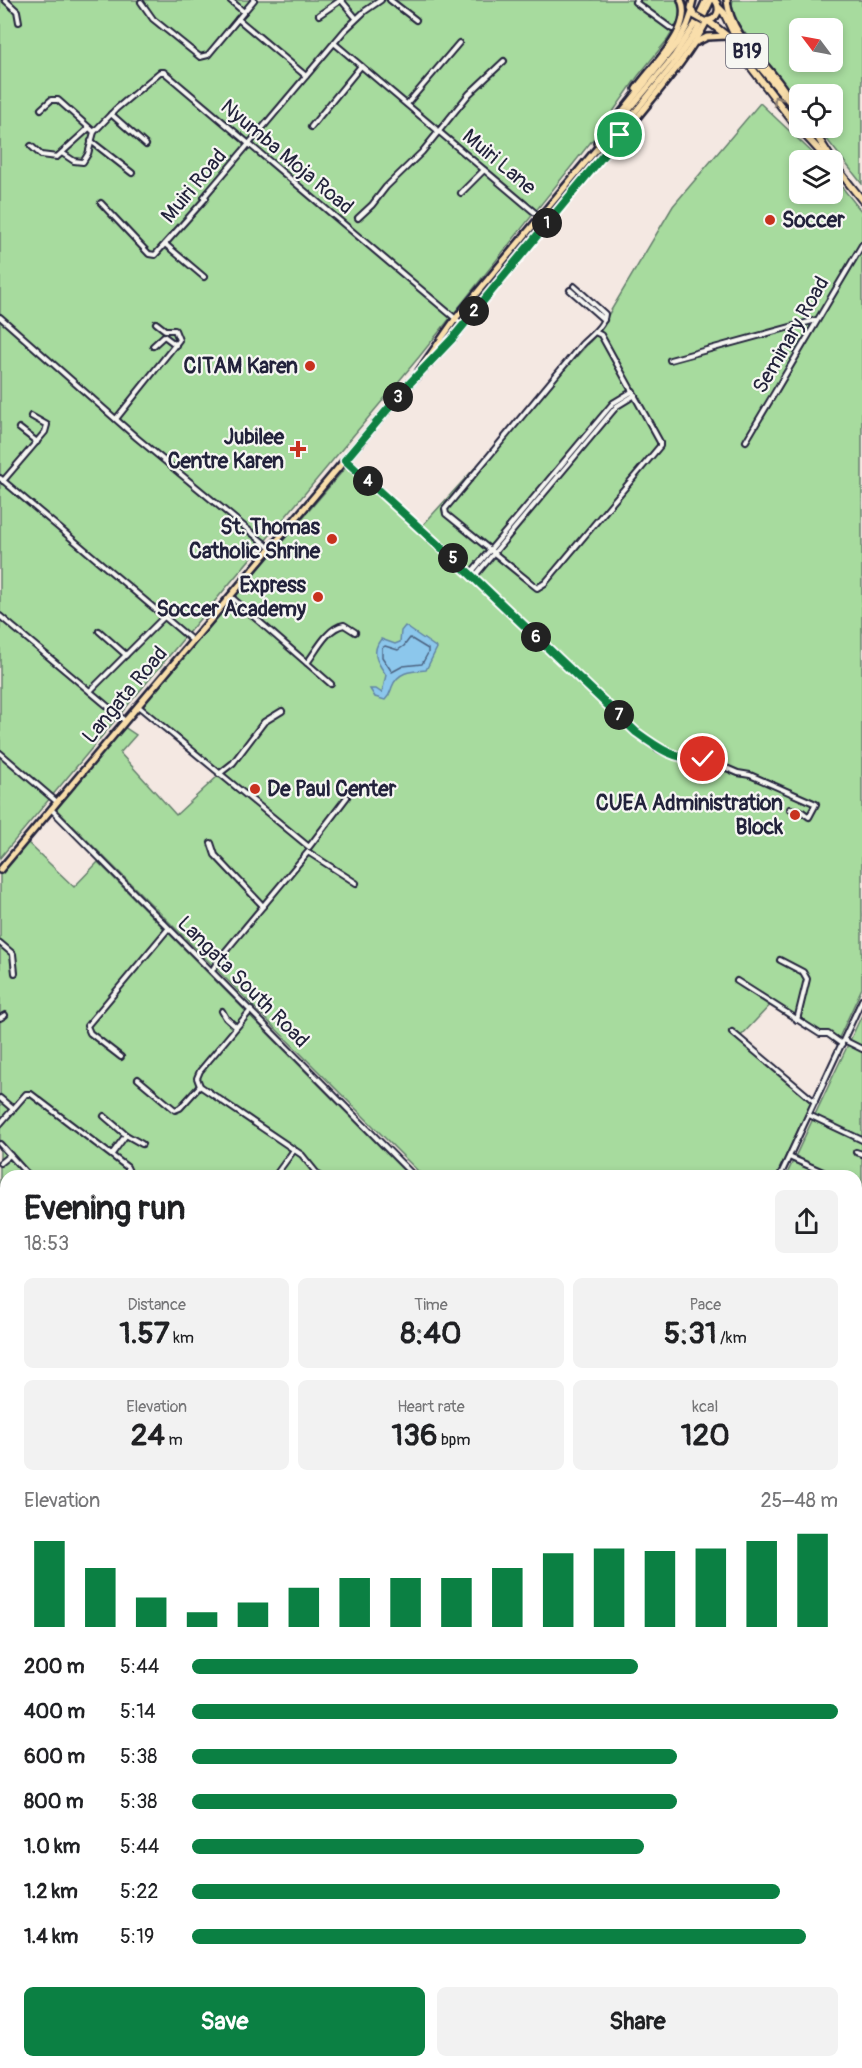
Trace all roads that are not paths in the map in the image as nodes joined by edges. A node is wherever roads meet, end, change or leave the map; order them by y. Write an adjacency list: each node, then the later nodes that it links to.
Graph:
1 (5, 0): 21 (street)
2 (230, 0): 14 (street)
3 (254, 0): 14 (street)
4 (381, 0): 17 (street, Muiri Road)
5 (390, 0): 19 (street)
6 (681, 0): 33 (main road)
7 (687, 0): 15 (street)
8 (693, 0): 15 (main road)
9 (706, 0): 47 (main road, Langata Road)
10 (727, 0): 30 (main road)
11 (635, 1): 22 (street)
12 (141, 2): 18 (street)
13 (717, 2): 20 (main road); 30 (highway, B19); 40 (main road, Langata Road)
14 (244, 12): 18 (street)
15 (692, 12): 20 (main road, bridge); 33 (main road)
16 (320, 15): 17 (street)
17 (356, 18): 24 (street, Muiri Road)
18 (238, 19): 29 (street)
19 (416, 20)
20 (706, 21): 23 (highway, B19); 26 (main road)
21 (19, 22)
22 (672, 29)
23 (727, 36): 26 (main road); 35 (highway, B19, one-way to 23)
24 (334, 43): 28 (street, Muiri Lane); 29 (street, Muiri Road)
25 (459, 43): 31 (street)
26 (694, 44): 40 (main road)
27 (504, 61): 38 (street, Muiri Lane)
28 (361, 66): 31 (street, Muiri Lane); 36 (street)
29 (306, 76): 43 (street, Muiri Road)
30 (789, 102)
31 (407, 104): 38 (street, Muiri Lane)
32 (40, 109): 37 (street)
33 (622, 110): 47 (main road)
34 (111, 114): 39 (street, Nyumba Moja Road); 43 (street, Nyumba Moja Road); 44 (street)
35 (789, 116)
36 (312, 127)
37 (89, 128): 39 (street); 48 (street)
38 (438, 130): 49 (street, Muiri Lane); 56 (street, Muiri Lane)
39 (94, 132): 42 (street)
40 (617, 136): 67 (main road, Langata Road)
41 (807, 138): 46 (highway, B19)
42 (91, 141): 48 (street); 50 (street)
43 (249, 143): 57 (street, Muiri Road); 63 (street, Nyumba Moja Road)
44 (146, 144)
45 (32, 146): 48 (street)
46 (819, 150)
47 (595, 151): 55 (main road, Langata Road)
48 (62, 153)
49 (484, 170): 52 (street); 55 (street, Muiri Lane)
50 (132, 173)
51 (843, 177): 53 (highway, B19)
52 (461, 193)
53 (862, 200)
54 (101, 203): 57 (street, Muiri Road)
55 (540, 217): 63 (main road, Langata Road)
56 (358, 218)
57 (165, 244): 59 (street)
58 (862, 244): 65 (street, Seminary Road)
59 (204, 277)
60 (574, 286): 64 (street)
61 (570, 290): 64 (street)
62 (0, 317): 75 (street)
63 (456, 318): 67 (street, Nyumba Moja Road); 72 (main road, Langata Road)
64 (604, 320): 68 (street)
65 (816, 320): 71 (street); 77 (street, Seminary Road)
66 (156, 323): 70 (street)
67 (463, 325): 72 (main road, Langata Road)
68 (595, 332): 73 (street); 82 (street)
69 (153, 345): 70 (street)
70 (176, 345): 75 (street)
71 (670, 360)
72 (415, 377): 79 (main road, Langata Road)
73 (634, 393): 82 (street); 82 (street)
74 (31, 416): 78 (street)
75 (116, 418): 81 (street)
76 (19, 428): 78 (street)
77 (746, 441)
78 (37, 442): 80 (street)
79 (345, 460): 81 (main road, Langata Road); 83 (street)
80 (2, 479): 86 (street)
81 (270, 548): 84 (main road, Langata Road)
82 (492, 551): 83 (street)
83 (472, 576): 102 (street)
84 (230, 596): 89 (main road, Langata Road); 91 (street)
85 (0, 616): 93 (street)
86 (164, 617): 89 (street); 90 (street)
87 (99, 631): 90 (street)
88 (355, 632): 91 (street)
89 (193, 641): 94 (main road, Langata Road)
90 (126, 655): 93 (street)
91 (307, 663): 92 (street)
92 (332, 684)
93 (90, 691): 96 (street)
94 (138, 706): 96 (main road, Langata Road); 98 (street)
95 (282, 711): 98 (street)
96 (124, 720): 100 (main road, Langata Road)
97 (0, 753): 100 (street)
98 (219, 774): 99 (street)
99 (347, 797)
100 (57, 802): 101 (main road, Langata Road)
101 (51, 809): 104 (main road, Langata Road); 107 (street, Langata South Road)
102 (790, 809)
103 (211, 843): 106 (street)
104 (0, 870)
105 (356, 883): 106 (street)
106 (263, 906): 110 (street)
107 (168, 929): 110 (street, Langata South Road); 123 (street)
108 (0, 943): 111 (street)
109 (780, 960): 118 (street)
110 (212, 971): 114 (street, Langata South Road)
111 (15, 973)
112 (737, 981): 118 (street)
113 (862, 1000): 121 (street)
114 (251, 1010): 119 (street); 147 (street, Langata South Road)
115 (222, 1011): 119 (street)
116 (5, 1015): 117 (street)
117 (0, 1018)
118 (797, 1020): 121 (street)
119 (236, 1027): 125 (street)
120 (732, 1032): 127 (street)
121 (843, 1042): 122 (street); 127 (street)
122 (862, 1049)
123 (121, 1057)
124 (138, 1079): 125 (street)
125 (200, 1086): 136 (street)
126 (0, 1098): 128 (street)
127 (815, 1102): 129 (street)
128 (13, 1109): 131 (street); 138 (street)
129 (809, 1115): 133 (street); 141 (street)
130 (104, 1116): 132 (street)
131 (0, 1124)
132 (126, 1136): 135 (street); 138 (street)
133 (862, 1140)
134 (0, 1144): 140 (street)
135 (142, 1144)
136 (294, 1150): 145 (street); 146 (street)
137 (856, 1152): 139 (street)
138 (112, 1154): 144 (street)
139 (862, 1154)
140 (10, 1155): 142 (street); 143 (street)
141 (789, 1156): 148 (street); 149 (street)
142 (1, 1162)
143 (24, 1170)
144 (128, 1170)
145 (279, 1170)
146 (314, 1170)
147 (408, 1170)
148 (783, 1170)
149 (819, 1170)

